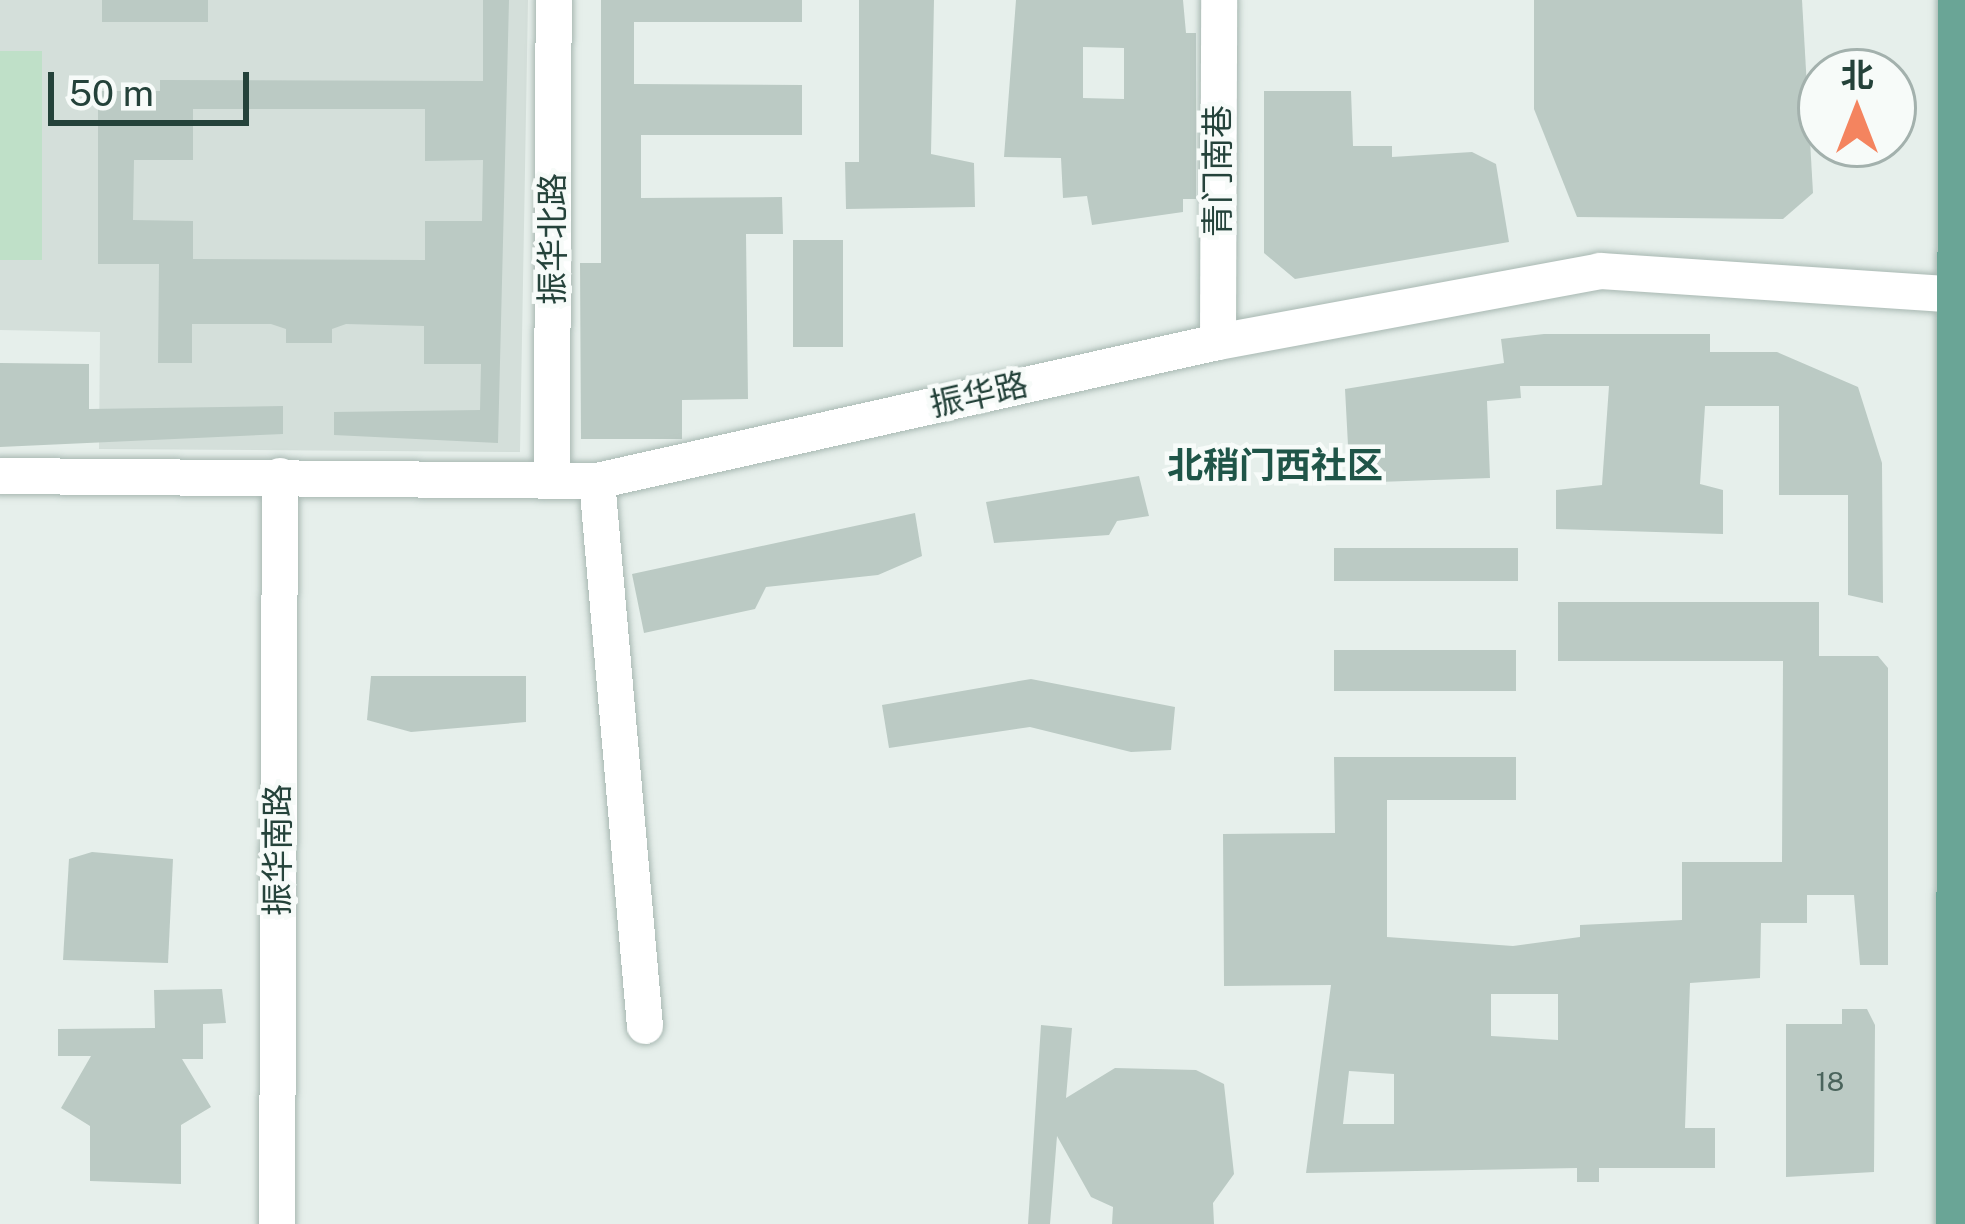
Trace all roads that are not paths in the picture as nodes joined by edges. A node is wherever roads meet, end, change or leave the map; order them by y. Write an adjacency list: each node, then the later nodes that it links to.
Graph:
1 (554, 0): 8 (street, 振华北路)
2 (1219, 0): 5 (street, 青门南巷)
3 (1956, 0): 4 (main road)
4 (1960, 294): 5 (street, 振华路); 12 (main road)
5 (1218, 342): 9 (street, 振华路)
6 (0, 476): 7 (street, 振华路)
7 (280, 476): 8 (street, 振华路); 11 (street, 振华南路)
8 (552, 478): 9 (street, 振华路)
9 (597, 481): 10 (street)
10 (645, 1027)
11 (277, 1224)
12 (1954, 1224)

